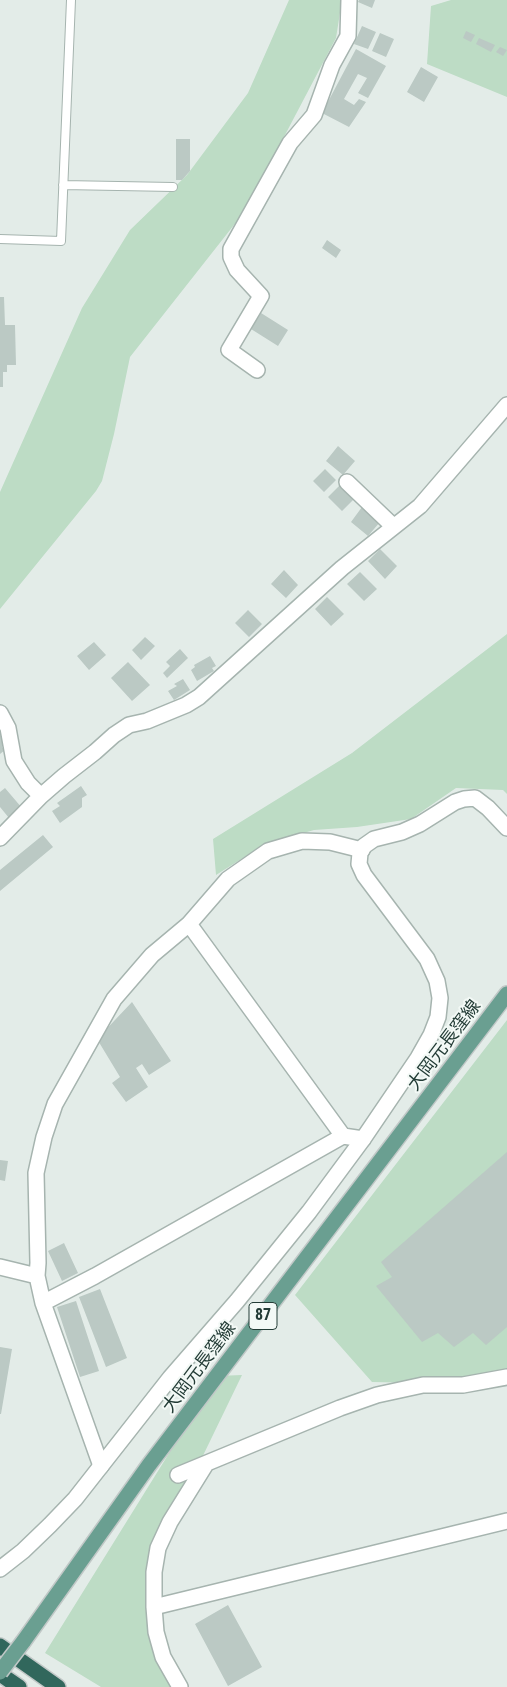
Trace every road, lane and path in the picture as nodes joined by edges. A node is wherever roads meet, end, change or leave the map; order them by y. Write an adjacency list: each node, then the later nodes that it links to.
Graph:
1 (71, 0): 3 (lane)
2 (349, 0): 6 (street)
3 (63, 185): 4 (lane); 5 (lane)
4 (172, 187)
5 (0, 240)
6 (257, 370)
7 (507, 405): 9 (street)
8 (347, 482): 9 (street)
9 (393, 526): 11 (street)
10 (0, 713): 11 (street)
11 (41, 796): 13 (street)
12 (507, 828): 14 (street)
13 (0, 838)
14 (362, 850): 15 (street); 18 (street)
15 (189, 924): 17 (street); 20 (street)
16 (507, 994): 30 (main road, 大岡元長窪線 / 87, bridge)
17 (343, 1136): 18 (street); 21 (street)
18 (363, 1139): 24 (street)
19 (0, 1267): 20 (street)
20 (37, 1276): 21 (street)
21 (43, 1303): 24 (street)
22 (507, 1377): 23 (street)
23 (206, 1464): 25 (street); 28 (street)
24 (100, 1466): 27 (street)
25 (178, 1475)
26 (507, 1521): 28 (street)
27 (0, 1569)
28 (154, 1607): 35 (street)
29 (0, 1646): 34 (highway)
30 (0, 1673): 33 (highway)
31 (0, 1679): 32 (highway)
32 (15, 1687)
33 (19, 1687)
34 (58, 1687)
35 (180, 1687)

